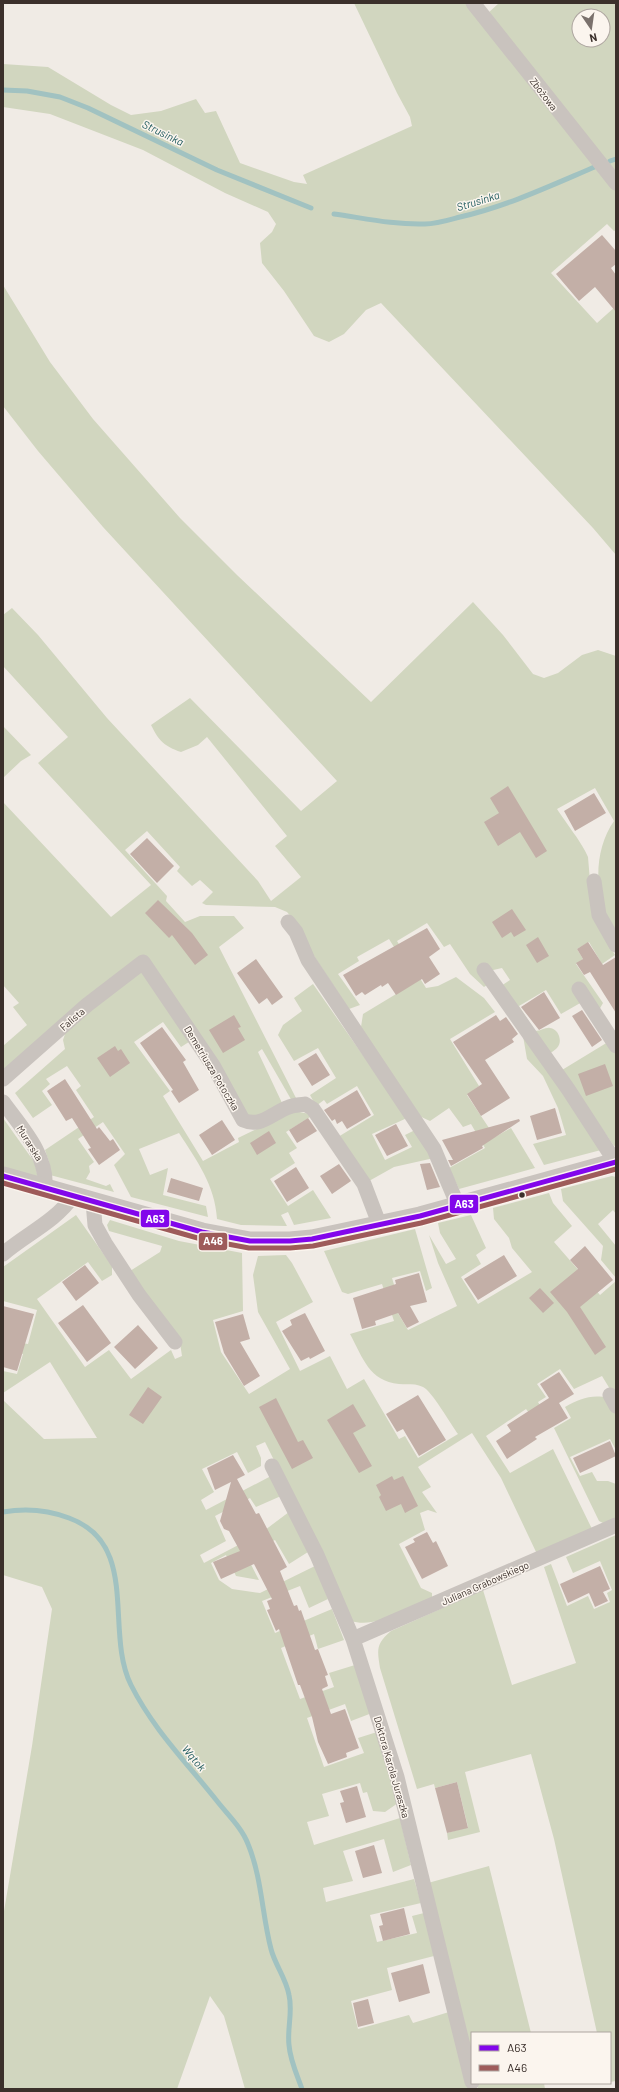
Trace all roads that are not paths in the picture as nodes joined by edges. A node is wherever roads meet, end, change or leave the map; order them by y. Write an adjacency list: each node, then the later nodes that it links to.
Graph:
1 (473, 3): 2 (street, Zbożowa)
2 (616, 183)
3 (594, 881): 5 (street)
4 (288, 922): 17 (street)
5 (616, 945)
6 (143, 962): 10 (street, Falista); 18 (street, Demetriusza Potoczka)
7 (484, 970): 12 (street)
8 (579, 989): 9 (street)
9 (616, 1046)
10 (3, 1079)
11 (3, 1102): 14 (street, Murarska)
12 (616, 1163): 17 (street)
13 (3, 1176): 14 (street)
14 (45, 1188): 15 (street)
15 (73, 1196): 16 (street); 19 (street)
16 (93, 1202): 18 (street); 20 (street)
17 (458, 1206): 18 (street)
18 (380, 1226)
19 (3, 1254)
20 (175, 1342)
21 (272, 1466): 23 (street, Doktora Karola Juraszka)
22 (616, 1525): 23 (street, Juliana Grabowskiego)
23 (353, 1639): 24 (street, Doktora Karola Juraszka)
24 (471, 2078)

